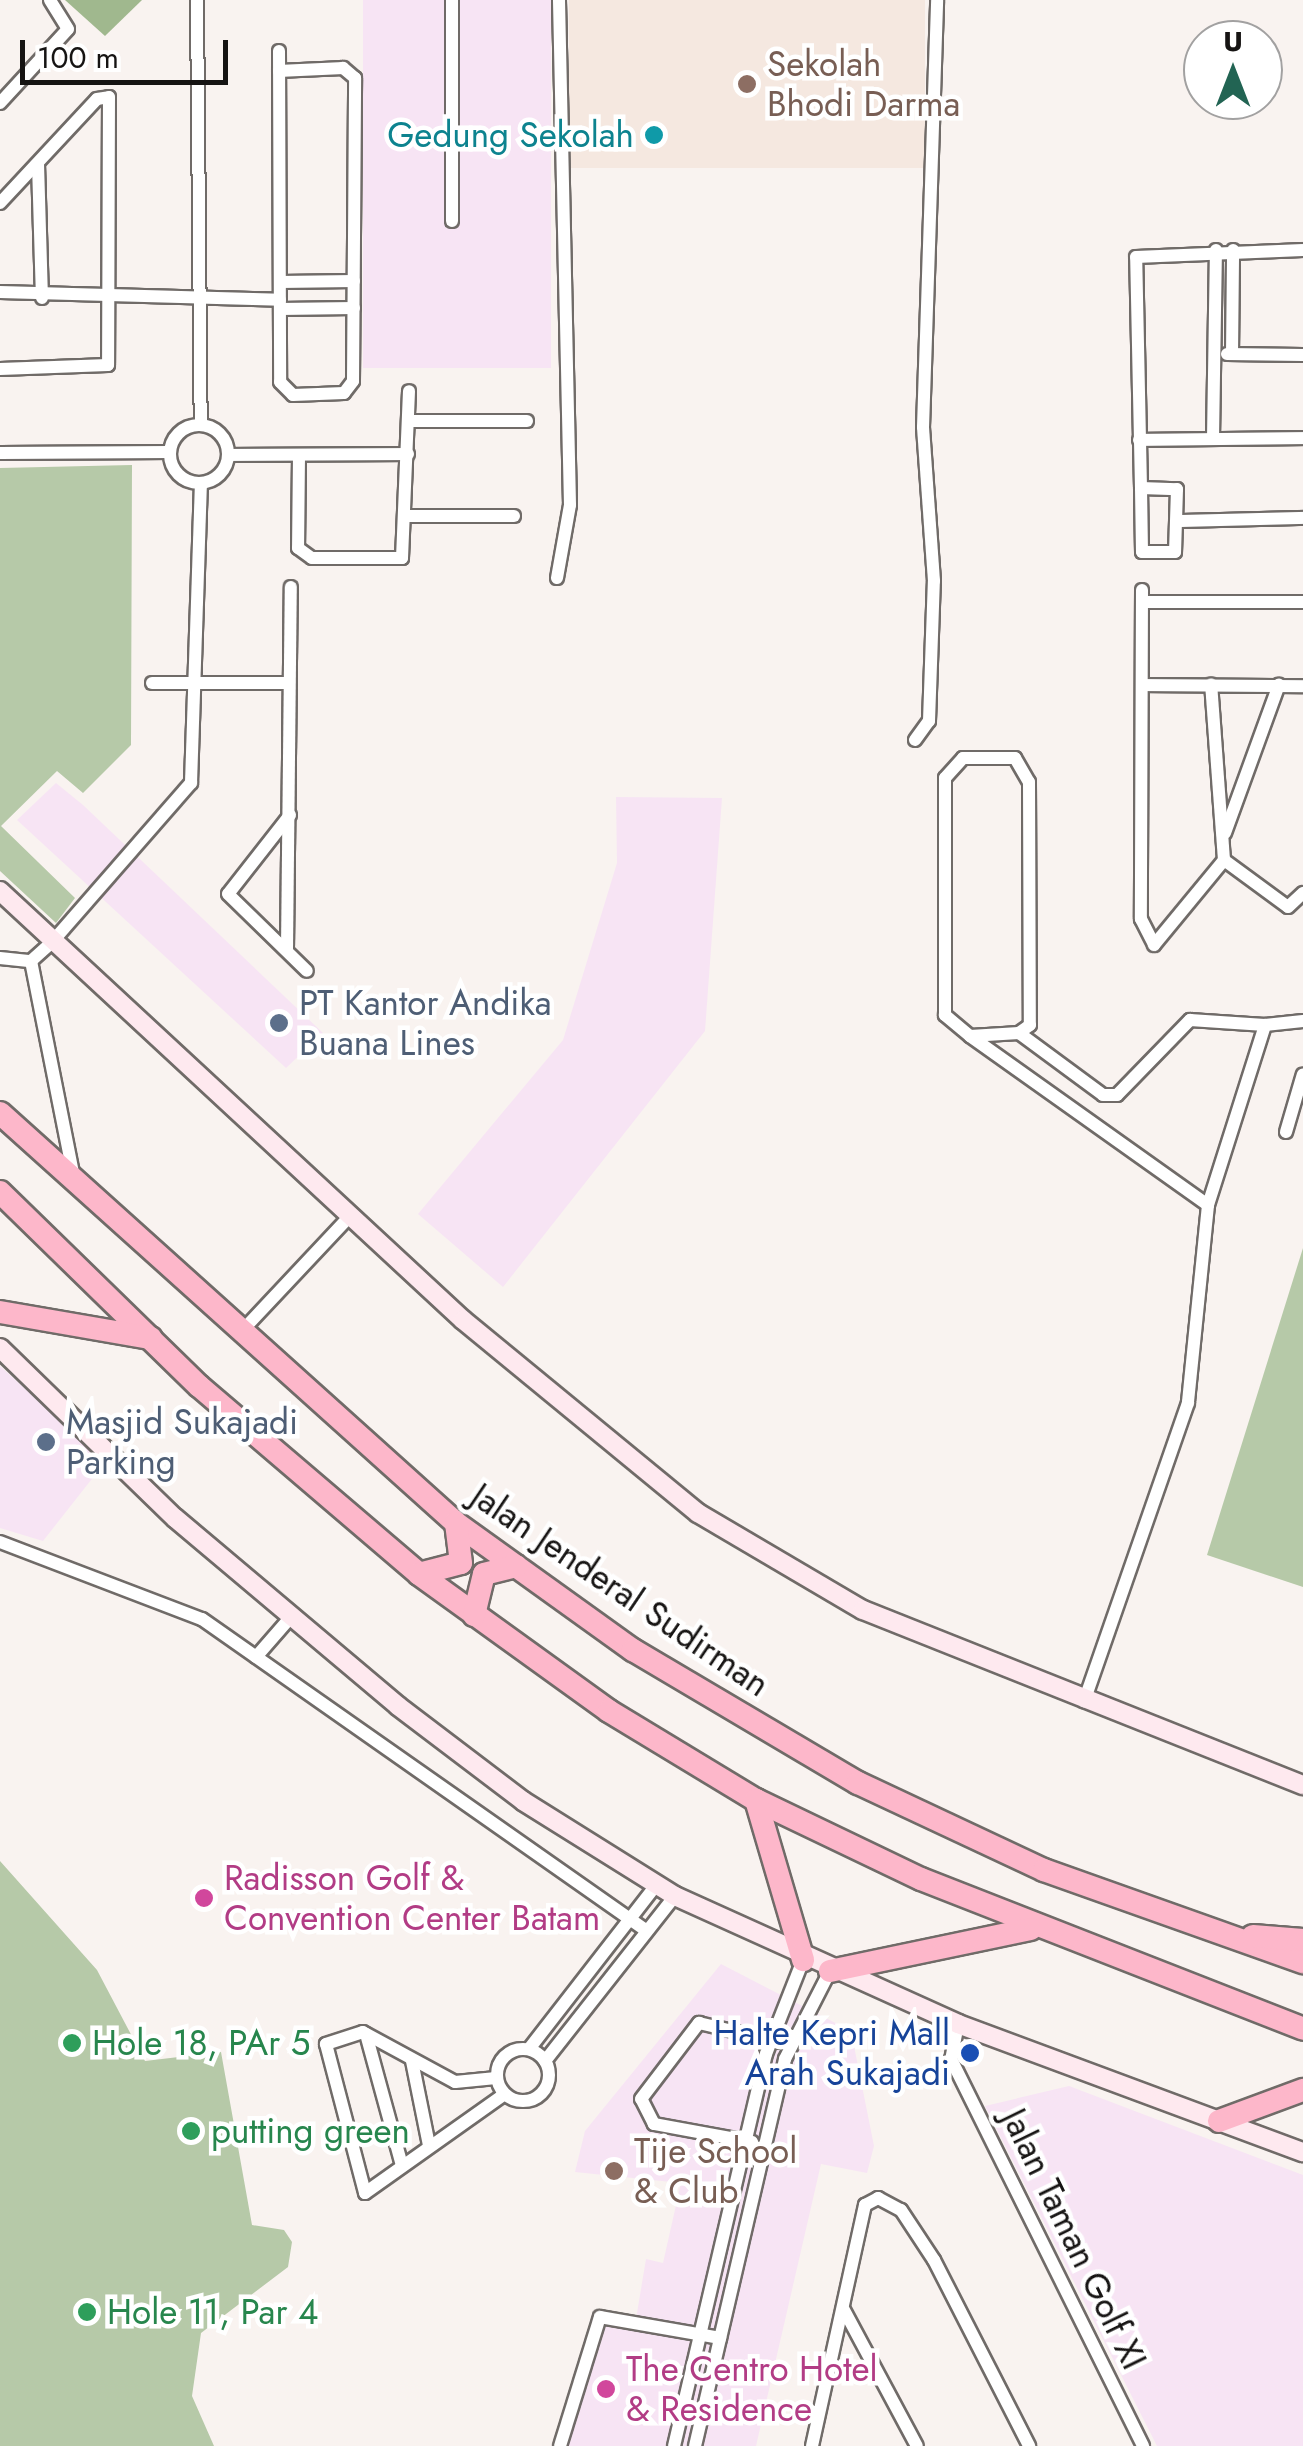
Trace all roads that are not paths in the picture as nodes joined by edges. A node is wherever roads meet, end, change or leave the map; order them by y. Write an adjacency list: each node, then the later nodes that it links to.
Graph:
1 (50, 0): 8 (street)
2 (197, 0): 20 (street)
3 (452, 0): 11 (street)
4 (560, 0): 45 (street)
5 (937, 0): 55 (street)
6 (279, 51): 7 (street)
7 (279, 71): 15 (street); 16 (street)
8 (0, 102)
9 (38, 164): 10 (street); 18 (street); 19 (street)
10 (0, 204)
11 (452, 222)
12 (1216, 250): 13 (street); 23 (street); 33 (street)
13 (1233, 250): 14 (street); 24 (street)
14 (1303, 250)
15 (354, 281): 16 (street); 22 (street)
16 (280, 282): 21 (street)
17 (0, 292): 18 (street)
18 (42, 298): 19 (street)
19 (112, 300): 20 (street); 26 (street)
20 (196, 300): 21 (street); 30 (street)
21 (280, 305): 22 (street); 22 (street)
22 (354, 308)
23 (1215, 354): 24 (street); 31 (street)
24 (1232, 354): 25 (street)
25 (1303, 355)
26 (0, 369)
27 (409, 391): 28 (street)
28 (410, 421): 29 (street); 36 (street)
29 (527, 421)
30 (201, 425): 34 (street); 37 (street)
31 (1212, 438): 32 (street); 33 (street)
32 (1303, 438)
33 (1139, 440): 40 (street)
34 (170, 452): 35 (street); 39 (street)
35 (0, 453)
36 (408, 454): 38 (street); 41 (street)
37 (228, 456): 38 (street); 39 (street)
38 (300, 456): 41 (street)
39 (201, 482): 48 (street)
40 (1141, 488): 44 (street); 44 (street)
41 (409, 516): 42 (street)
42 (514, 516)
43 (1303, 518): 44 (street)
44 (1177, 521)
45 (557, 578)
46 (291, 587): 50 (street)
47 (1303, 602): 52 (street)
48 (199, 683): 49 (street); 50 (street); 61 (street)
49 (152, 684)
50 (288, 684): 56 (street)
51 (1211, 684): 52 (street); 53 (street); 57 (street)
52 (1142, 685): 58 (street)
53 (1280, 686): 54 (street); 57 (street)
54 (1303, 686)
55 (915, 740)
56 (290, 815): 62 (street); 62 (street)
57 (1224, 836): 58 (street)
58 (1224, 860): 60 (street)
59 (0, 891): 61 (street)
60 (1303, 893)
61 (54, 941): 64 (street); 76 (street)
62 (287, 949): 65 (street)
63 (0, 958): 64 (street)
64 (30, 961): 73 (street)
65 (306, 971)
66 (1303, 1021): 67 (street)
67 (1264, 1025): 68 (street); 75 (street)
68 (1019, 1033): 69 (street); 69 (street)
69 (970, 1036): 75 (street)
70 (1303, 1074): 72 (street)
71 (0, 1113): 73 (highway, Jalan Jenderal Sudirman)
72 (1286, 1132)
73 (75, 1182): 78 (highway, Jalan Jenderal Sudirman)
74 (0, 1192): 79 (highway)
75 (1208, 1205): 88 (street)
76 (350, 1216): 78 (street); 88 (street)
77 (0, 1312): 79 (highway)
78 (241, 1332): 81 (highway, Jalan Jenderal Sudirman)
79 (152, 1338): 84 (highway)
80 (0, 1348): 86 (street)
81 (456, 1523): 83 (highway, Jalan Jenderal Sudirman); 84 (highway)
82 (0, 1542): 87 (street)
83 (516, 1566): 85 (highway); 96 (highway, Jalan Jenderal Sudirman)
84 (419, 1574): 85 (highway)
85 (474, 1616): 90 (highway)
86 (290, 1618): 87 (street); 91 (street)
87 (256, 1657): 93 (street)
88 (1084, 1701): 89 (street)
89 (1303, 1785)
90 (756, 1800): 94 (highway); 98 (highway)
91 (657, 1884): 92 (street); 93 (street)
92 (674, 1896): 95 (street); 98 (street)
93 (630, 1920): 95 (street); 106 (street)
94 (1031, 1929): 100 (highway); 102 (highway)
95 (647, 1932): 108 (street)
96 (1229, 1934): 97 (highway); 99 (highway, Jalan Jenderal Sudirman)
97 (1303, 1940)
98 (803, 1960): 100 (street); 104 (street)
99 (1303, 1962)
100 (830, 1971): 101 (street); 105 (street)
101 (958, 2024): 112 (street); 127 (street, Jalan Taman Golf XI)
102 (1303, 2029)
103 (366, 2034): 107 (street); 117 (street); 117 (street)
104 (772, 2038): 105 (street); 113 (street); 113 (street)
105 (789, 2048): 115 (street)
106 (529, 2049): 108 (street); 109 (street)
107 (412, 2061): 109 (street); 114 (street)
108 (545, 2061): 111 (street)
109 (496, 2078): 111 (street)
110 (1303, 2090): 112 (highway)
111 (505, 2094): 114 (street)
112 (1219, 2121): 116 (street)
113 (746, 2141): 115 (street); 119 (street)
114 (429, 2145): 117 (street)
115 (764, 2145): 120 (street)
116 (1303, 2152)
117 (402, 2166)
118 (844, 2310): 124 (street); 125 (street); 126 (street)
119 (700, 2334): 120 (street); 121 (street); 122 (street)
120 (720, 2338): 123 (street)
121 (560, 2446)
122 (674, 2446)
123 (696, 2446)
124 (812, 2446)
125 (918, 2446)
126 (1029, 2446)
127 (1142, 2446)

